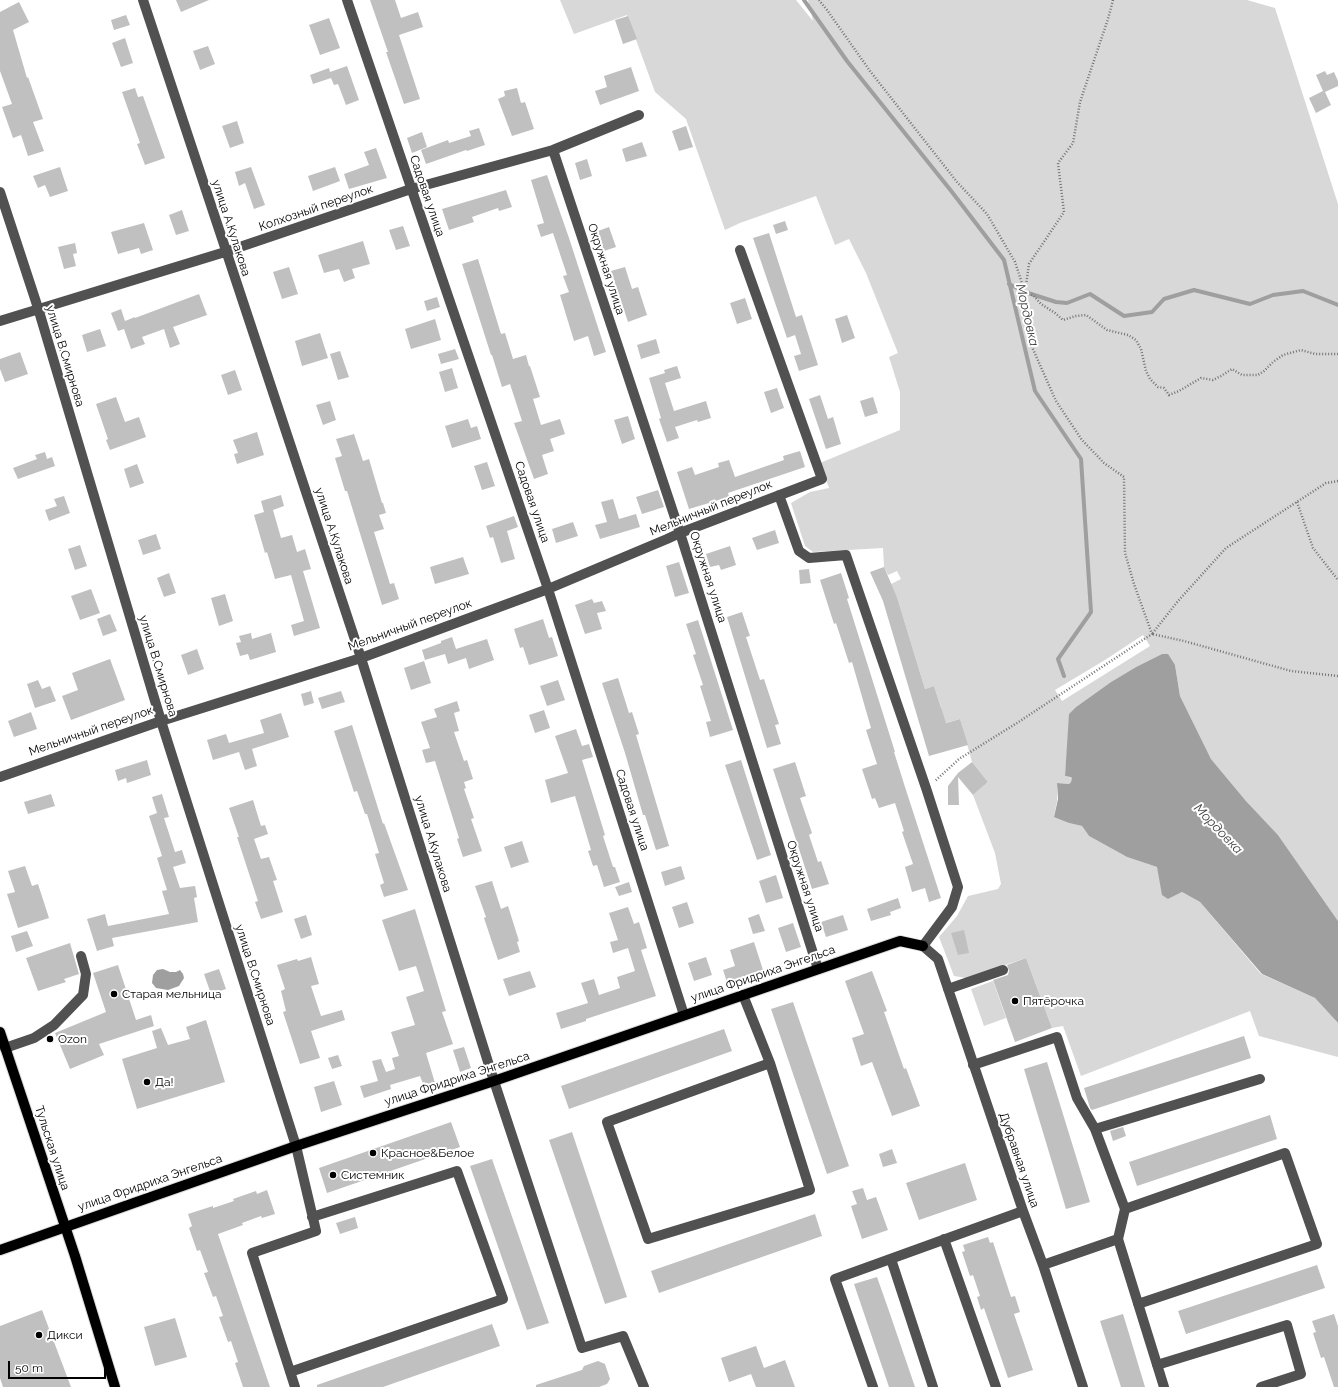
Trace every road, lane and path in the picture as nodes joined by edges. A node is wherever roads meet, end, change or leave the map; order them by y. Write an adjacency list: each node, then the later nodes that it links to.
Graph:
1 (143, 0): 10 (street, улица А.Кулакова)
2 (347, 0): 7 (street, Садовая улица)
3 (819, 0): 11 (path)
4 (1113, 0): 11 (path)
5 (639, 115): 6 (street, Колхозный переулок)
6 (553, 150): 7 (street, Колхозный переулок); 18 (street, Окружная улица)
7 (412, 189): 10 (street, Колхозный переулок); 20 (street, Садовая улица)
8 (0, 192): 12 (street, улица В.Смирнова)
9 (740, 250): 16 (street, Мельничный переулок)
10 (225, 252): 12 (street, Колхозный переулок); 22 (street, улица А.Кулакова)
11 (1025, 292): 14 (path); 21 (path)
12 (38, 308): 13 (street, Колхозный переулок); 24 (street, улица В.Смирнова)
13 (0, 321)
14 (1338, 354)
15 (1338, 481): 17 (path)
16 (779, 495): 18 (street, Мельничный переулок); 26 (street)
17 (1297, 502): 19 (path); 21 (path)
18 (680, 533): 20 (street, Мельничный переулок); 29 (street, Окружная улица)
19 (1338, 580)
20 (548, 589): 22 (street, Мельничный переулок); 33 (street, Садовая улица)
21 (1152, 634): 23 (path); 26 (path)
22 (361, 658): 24 (street, Мельничный переулок); 39 (street, улица А.Кулакова)
23 (1338, 676)
24 (161, 720): 25 (street, Мельничный переулок); 41 (street, улица В.Смирнова)
25 (0, 777)
26 (926, 788): 27 (street)
27 (923, 946): 29 (main road, улица Фридриха Энгельса); 31 (street, Дубравная улица)
28 (81, 956): 35 (street)
29 (818, 969): 32 (main road, улица Фридриха Энгельса)
30 (1002, 970): 31 (street)
31 (948, 989): 37 (street, Дубравная улица)
32 (744, 995): 33 (main road, улица Фридриха Энгельса); 36 (street)
33 (684, 1016): 39 (main road, улица Фридриха Энгельса)
34 (0, 1032): 35 (main road, Тульская улица)
35 (5, 1048): 45 (main road, Тульская улица)
36 (770, 1063): 36 (street)
37 (973, 1065): 40 (street); 43 (street, Дубравная улица)
38 (1260, 1079): 40 (street)
39 (494, 1081): 41 (main road, улица Фридриха Энгельса); 56 (street, улица А.Кулакова)
40 (1095, 1129): 42 (street)
41 (296, 1146): 44 (street, улица В.Смирнова); 45 (main road, улица Фридриха Энгельса)
42 (1124, 1209): 47 (street); 51 (street)
43 (1023, 1211): 46 (street); 50 (street, Дубравная улица)
44 (312, 1217): 53 (street, улица В.Смирнова); 53 (street)
45 (65, 1227): 48 (main road, улица Фридриха Энгельса); 54 (main road, Тульская улица)
46 (944, 1239): 49 (street); 59 (street)
47 (1118, 1239): 50 (street); 51 (street)
48 (0, 1250)
49 (891, 1259): 57 (street); 58 (street)
50 (1043, 1265): 60 (street, Дубравная улица)
51 (1138, 1304): 52 (street)
52 (1157, 1365): 61 (street); 62 (street)
53 (290, 1372): 55 (street)
54 (115, 1387)
55 (295, 1387)
56 (644, 1387)
57 (873, 1387)
58 (933, 1387)
59 (996, 1387)
60 (1083, 1387)
61 (1164, 1387)
62 (1261, 1387)

